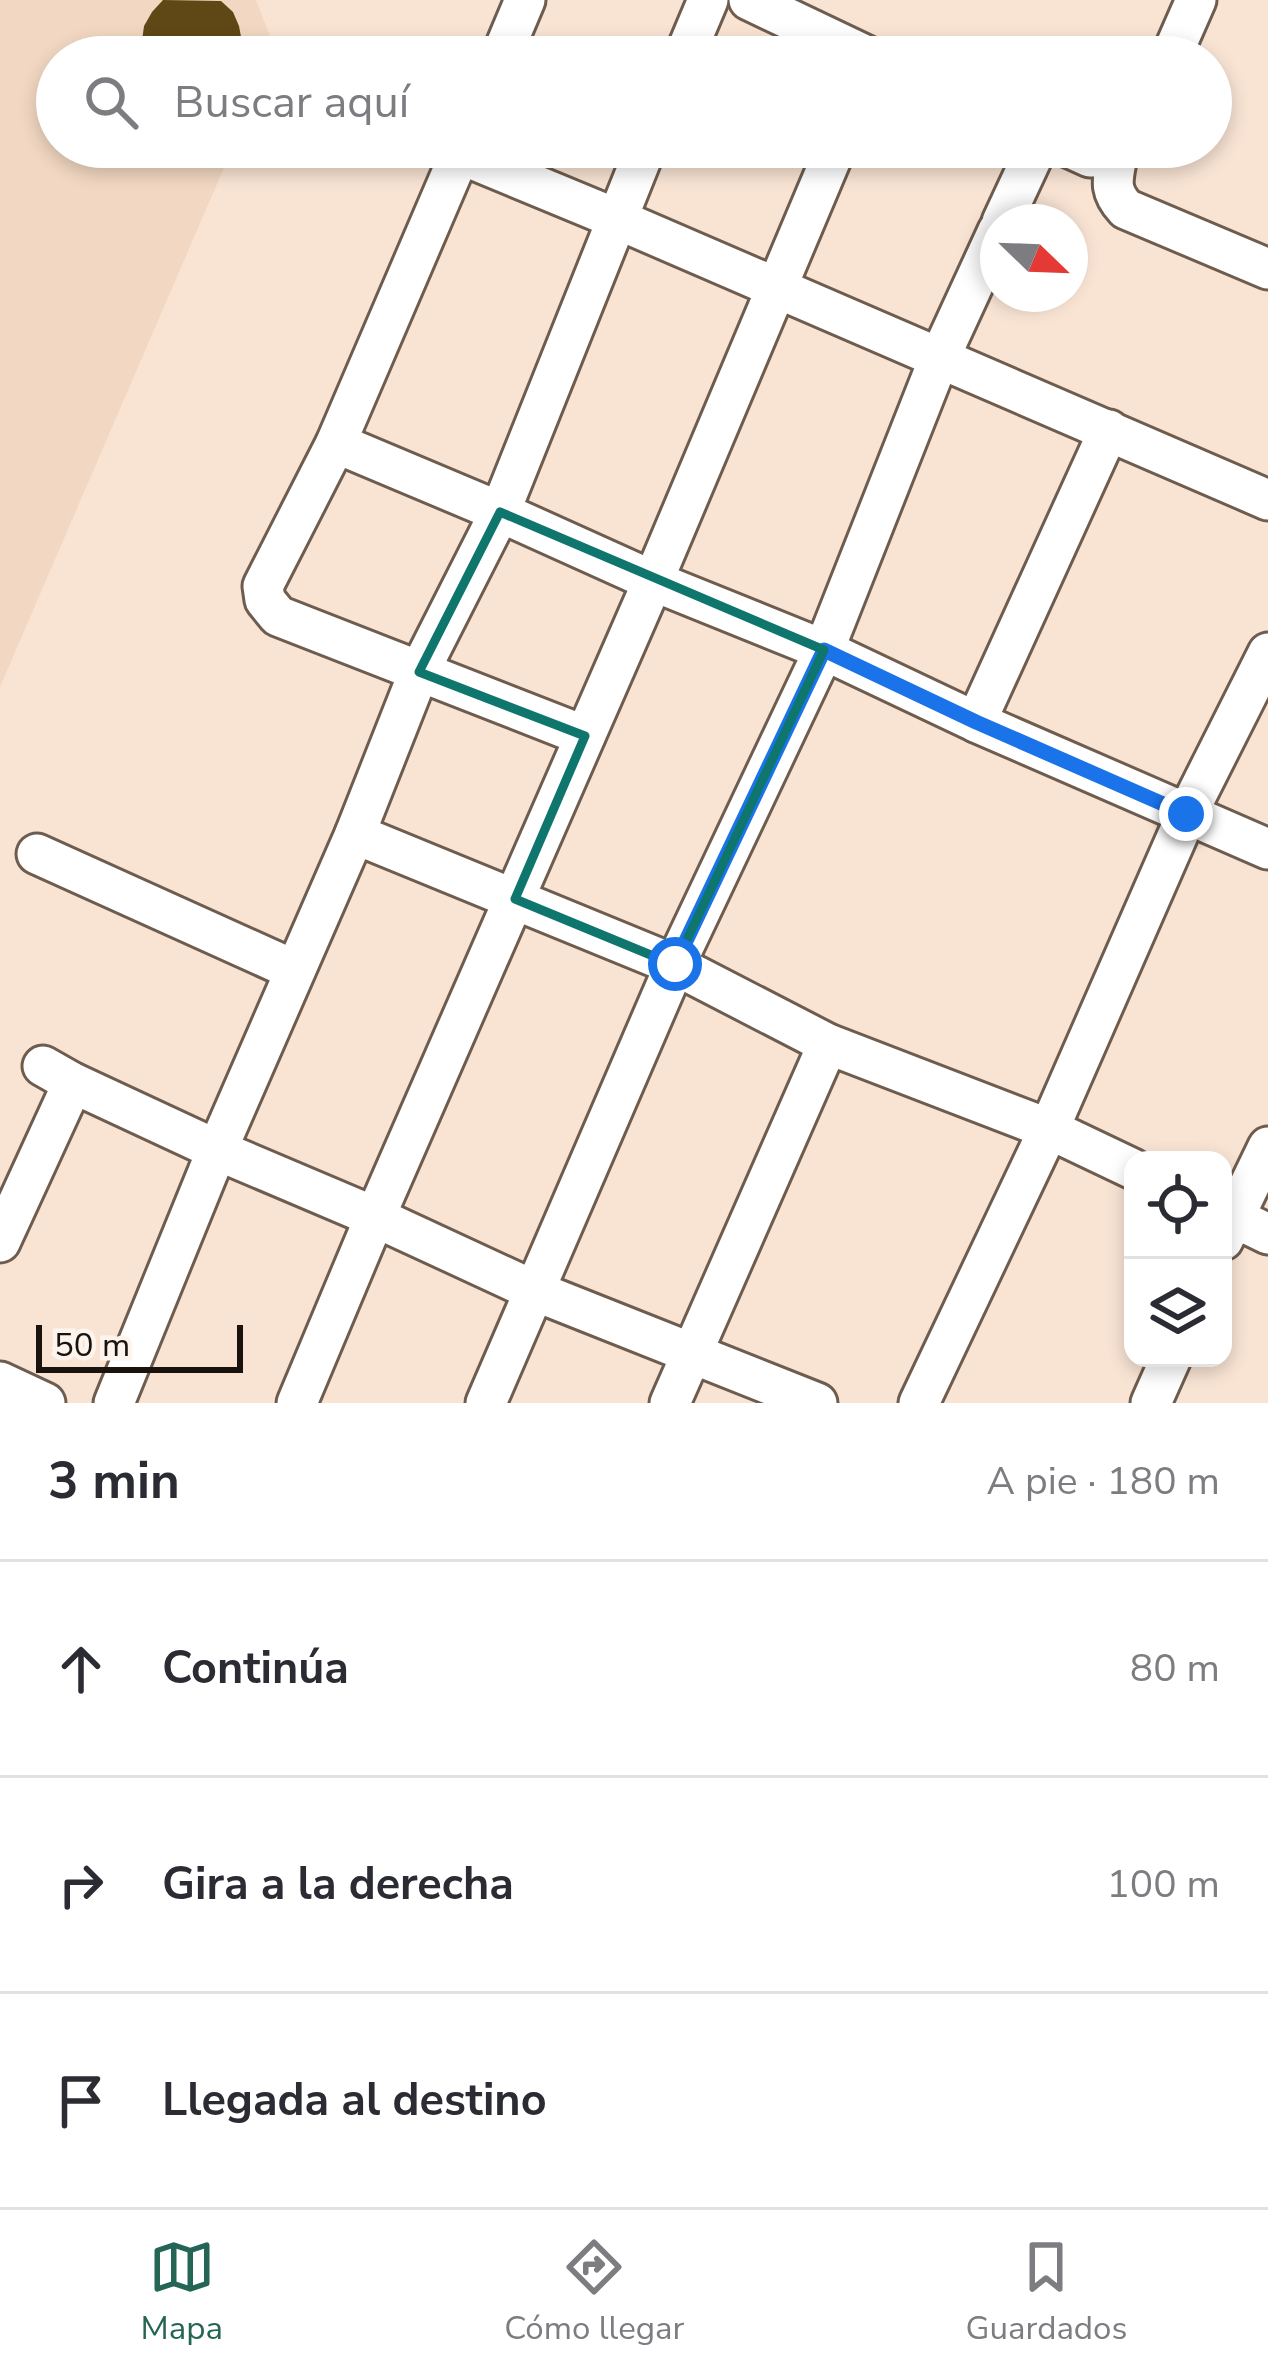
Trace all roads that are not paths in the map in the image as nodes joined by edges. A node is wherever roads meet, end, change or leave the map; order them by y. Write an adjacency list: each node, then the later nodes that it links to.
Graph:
1 (525, 0): 6 (street)
2 (708, 0): 7 (street)
3 (748, 0): 5 (street)
4 (1196, 0): 8 (street)
5 (824, 17)
6 (510, 36)
7 (693, 36)
8 (1180, 36)
9 (453, 168): 22 (street)
10 (502, 168): 16 (street)
11 (637, 168): 16 (street)
12 (827, 168): 19 (street)
13 (1027, 168): 15 (street)
14 (1117, 168): 17 (street)
15 (1010, 204)
16 (617, 218): 19 (street); 24 (street)
17 (1268, 268)
18 (980, 270): 20 (street)
19 (776, 287): 20 (street); 25 (street)
20 (939, 358): 21 (street); 26 (street)
21 (1109, 430): 23 (street); 29 (street)
22 (336, 443): 24 (street); 28 (street)
23 (1268, 500)
24 (500, 512): 25 (street); 28 (street)
25 (653, 581): 26 (street); 30 (street)
26 (824, 650): 29 (street); 36 (street)
27 (1268, 652): 31 (street)
28 (419, 672): 30 (street); 32 (street)
29 (976, 722): 31 (street)
30 (585, 736): 35 (street)
31 (1186, 814): 33 (street); 39 (street)
32 (355, 834): 35 (street); 37 (street)
33 (1268, 848)
34 (38, 854): 37 (street)
35 (515, 899): 36 (street); 43 (street)
36 (675, 964): 38 (street); 46 (street)
37 (294, 970): 41 (street)
38 (829, 1044): 39 (street); 47 (street)
39 (1049, 1129): 42 (street); 56 (street)
40 (1268, 1147): 44 (street)
41 (217, 1150): 43 (street); 45 (street); 51 (street)
42 (1124, 1165)
43 (375, 1217): 46 (street); 52 (street)
44 (1237, 1226)
45 (0, 1242)
46 (535, 1291): 47 (street); 53 (street)
47 (693, 1354): 54 (street); 55 (street)
48 (1167, 1367): 57 (street)
49 (0, 1382): 50 (street)
50 (45, 1403)
51 (114, 1403)
52 (297, 1403)
53 (486, 1403)
54 (670, 1403)
55 (818, 1403)
56 (919, 1403)
57 (1150, 1403)

